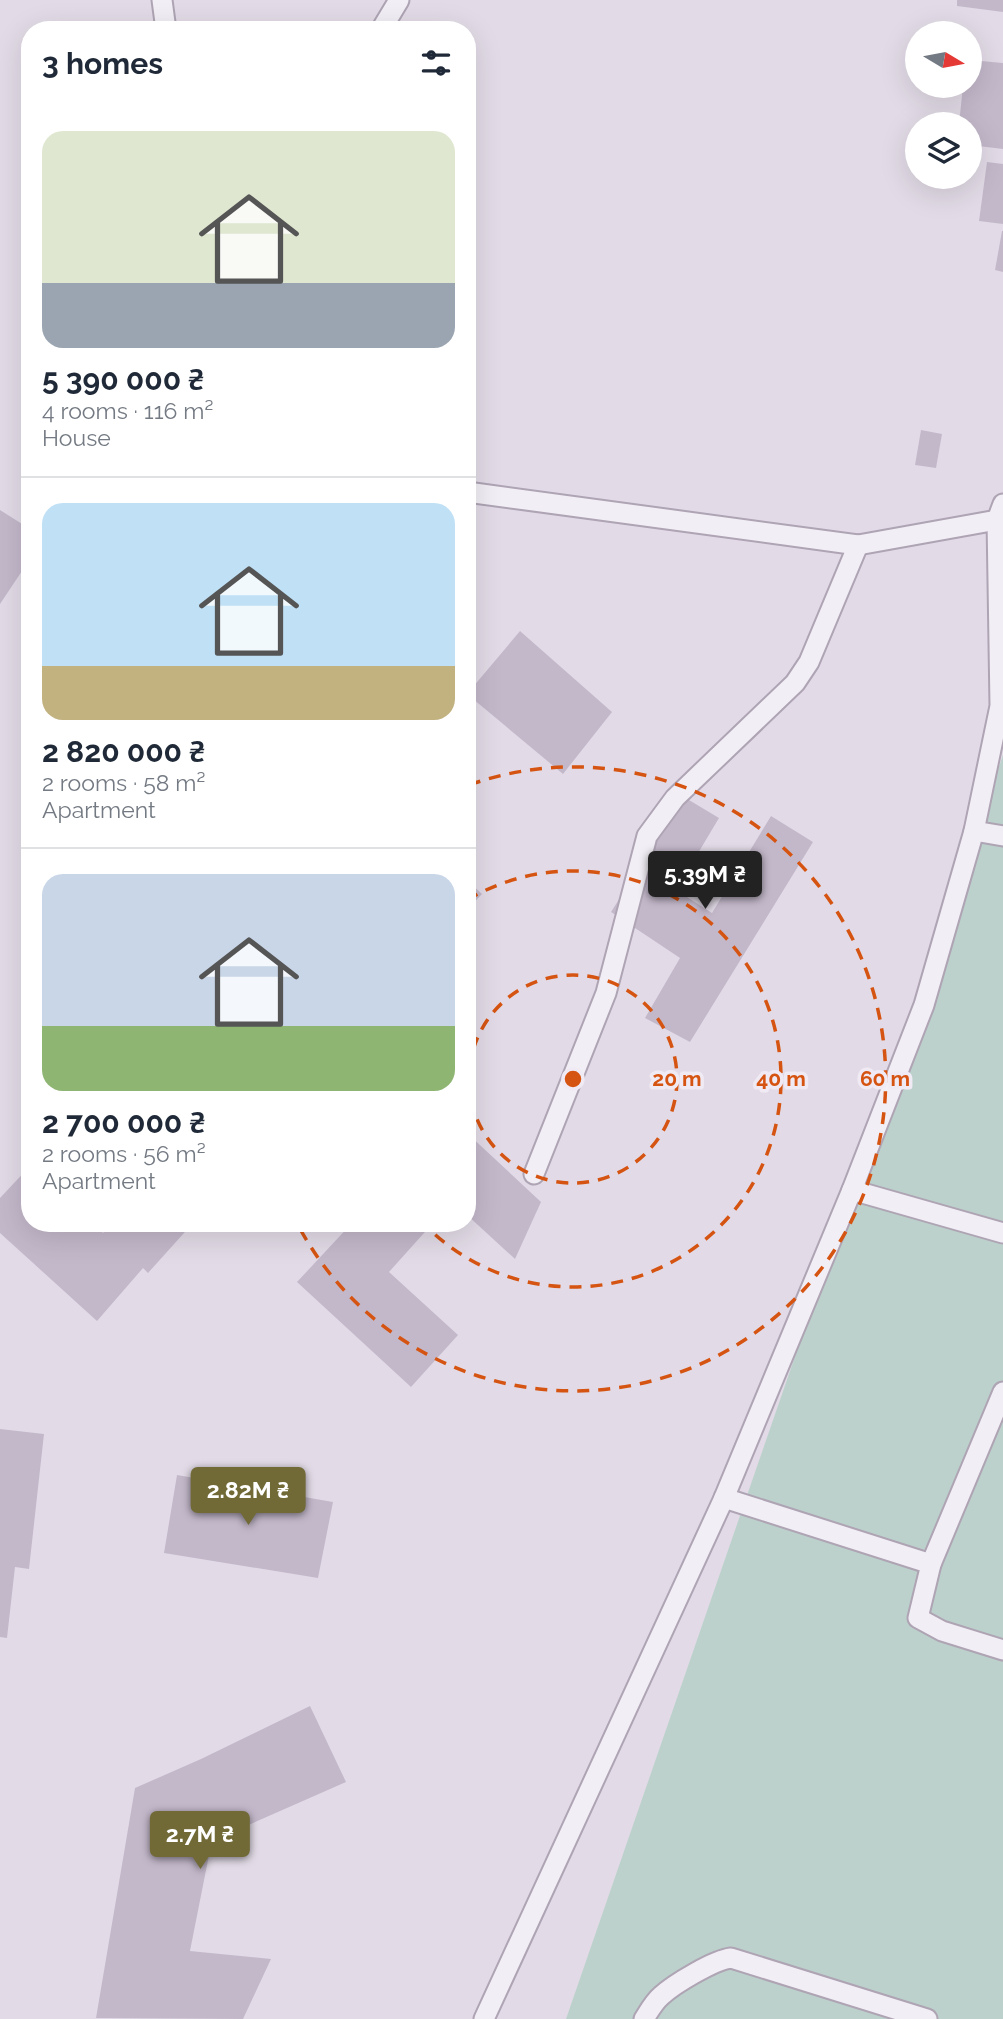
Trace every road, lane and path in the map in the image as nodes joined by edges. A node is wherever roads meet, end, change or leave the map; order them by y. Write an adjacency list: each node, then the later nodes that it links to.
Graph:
1 (162, 0): 3 (lane)
2 (399, 0): 4 (lane)
3 (165, 21)
4 (386, 21)
5 (476, 493): 7 (lane)
6 (1001, 509): 7 (lane); 8 (lane)
7 (858, 545): 10 (lane)
8 (974, 831): 9 (lane); 11 (lane)
9 (1003, 836)
10 (534, 1174)
11 (852, 1190): 12 (lane); 14 (lane)
12 (1003, 1233)
13 (1003, 1392): 15 (lane)
14 (724, 1498): 15 (lane); 17 (lane)
15 (931, 1563): 16 (lane)
16 (1003, 1650)
17 (484, 2019)
18 (644, 2019): 19 (lane)
19 (927, 2019)

